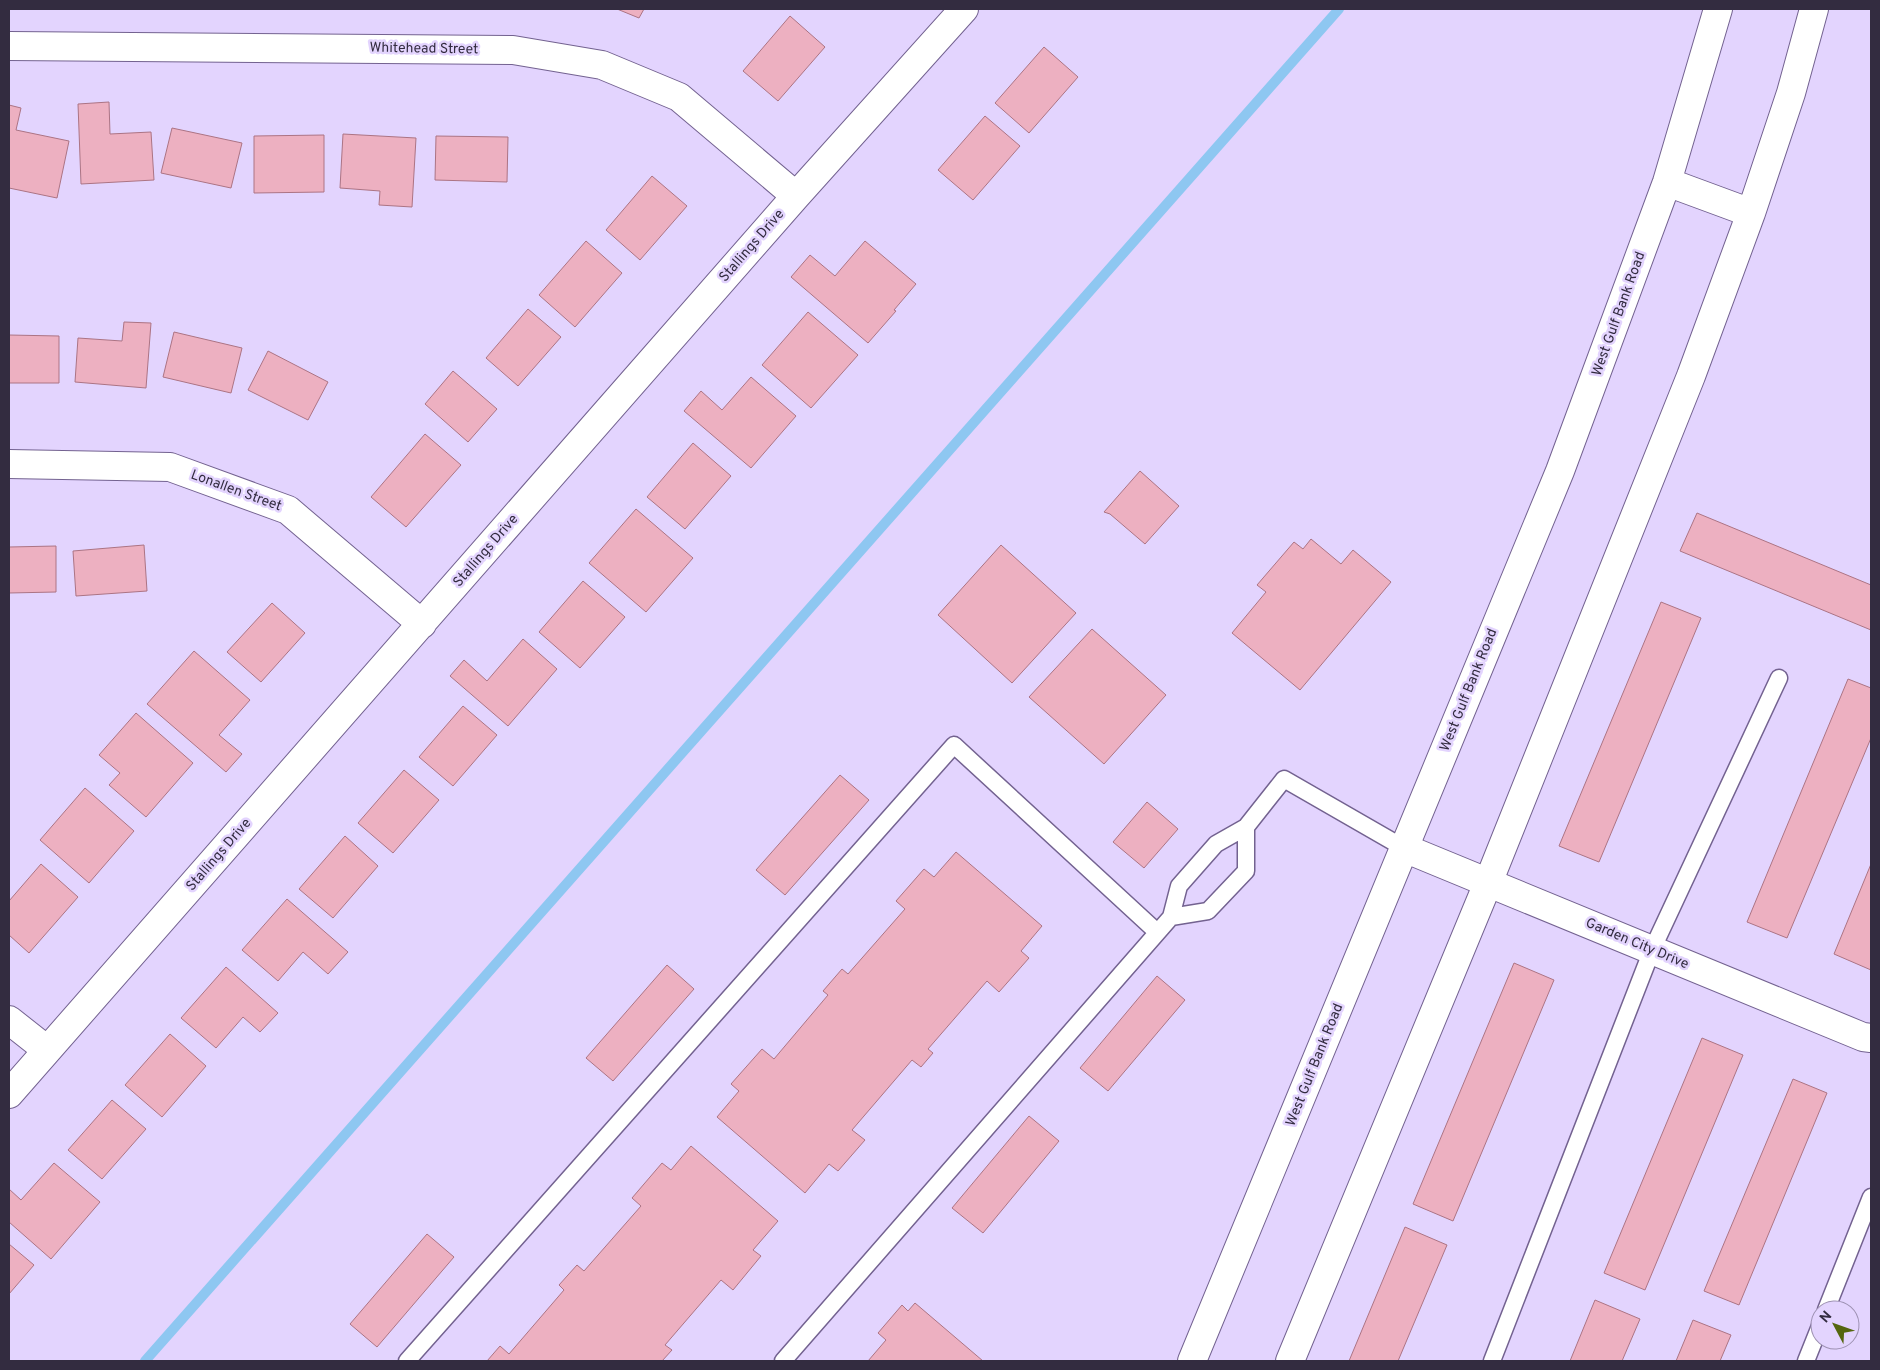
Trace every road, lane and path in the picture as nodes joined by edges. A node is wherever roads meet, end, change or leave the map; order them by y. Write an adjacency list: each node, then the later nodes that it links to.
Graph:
1 (964, 9): 6 (street, Stallings Drive)
2 (1718, 9): 5 (street, West Gulf Bank Road)
3 (1814, 9): 7 (street)
4 (9, 46): 6 (street, Whitehead Street)
5 (1668, 182): 7 (street); 12 (street, West Gulf Bank Road)
6 (796, 196): 9 (street, Stallings Drive)
7 (1751, 213): 13 (street)
8 (9, 464): 9 (street, Lonallen Street)
9 (422, 624): 19 (street, Stallings Drive)
10 (1779, 678): 16 (lane)
11 (1246, 826): 12 (lane); 14 (lane); 14 (lane)
12 (1404, 848): 13 (street, Garden City Drive); 25 (street, West Gulf Bank Road)
13 (1488, 882): 16 (street, Garden City Drive); 26 (street)
14 (1172, 917): 15 (lane)
15 (1157, 932): 23 (lane); 24 (lane)
16 (1652, 950): 18 (street, Garden City Drive); 27 (lane)
17 (9, 1020): 19 (street)
18 (1871, 1038)
19 (47, 1050): 20 (street, Stallings Drive)
20 (9, 1094)
21 (1871, 1198): 22 (lane)
22 (1830, 1300)
23 (406, 1361)
24 (783, 1361)
25 (1192, 1361)
26 (1290, 1361)
27 (1492, 1361)

